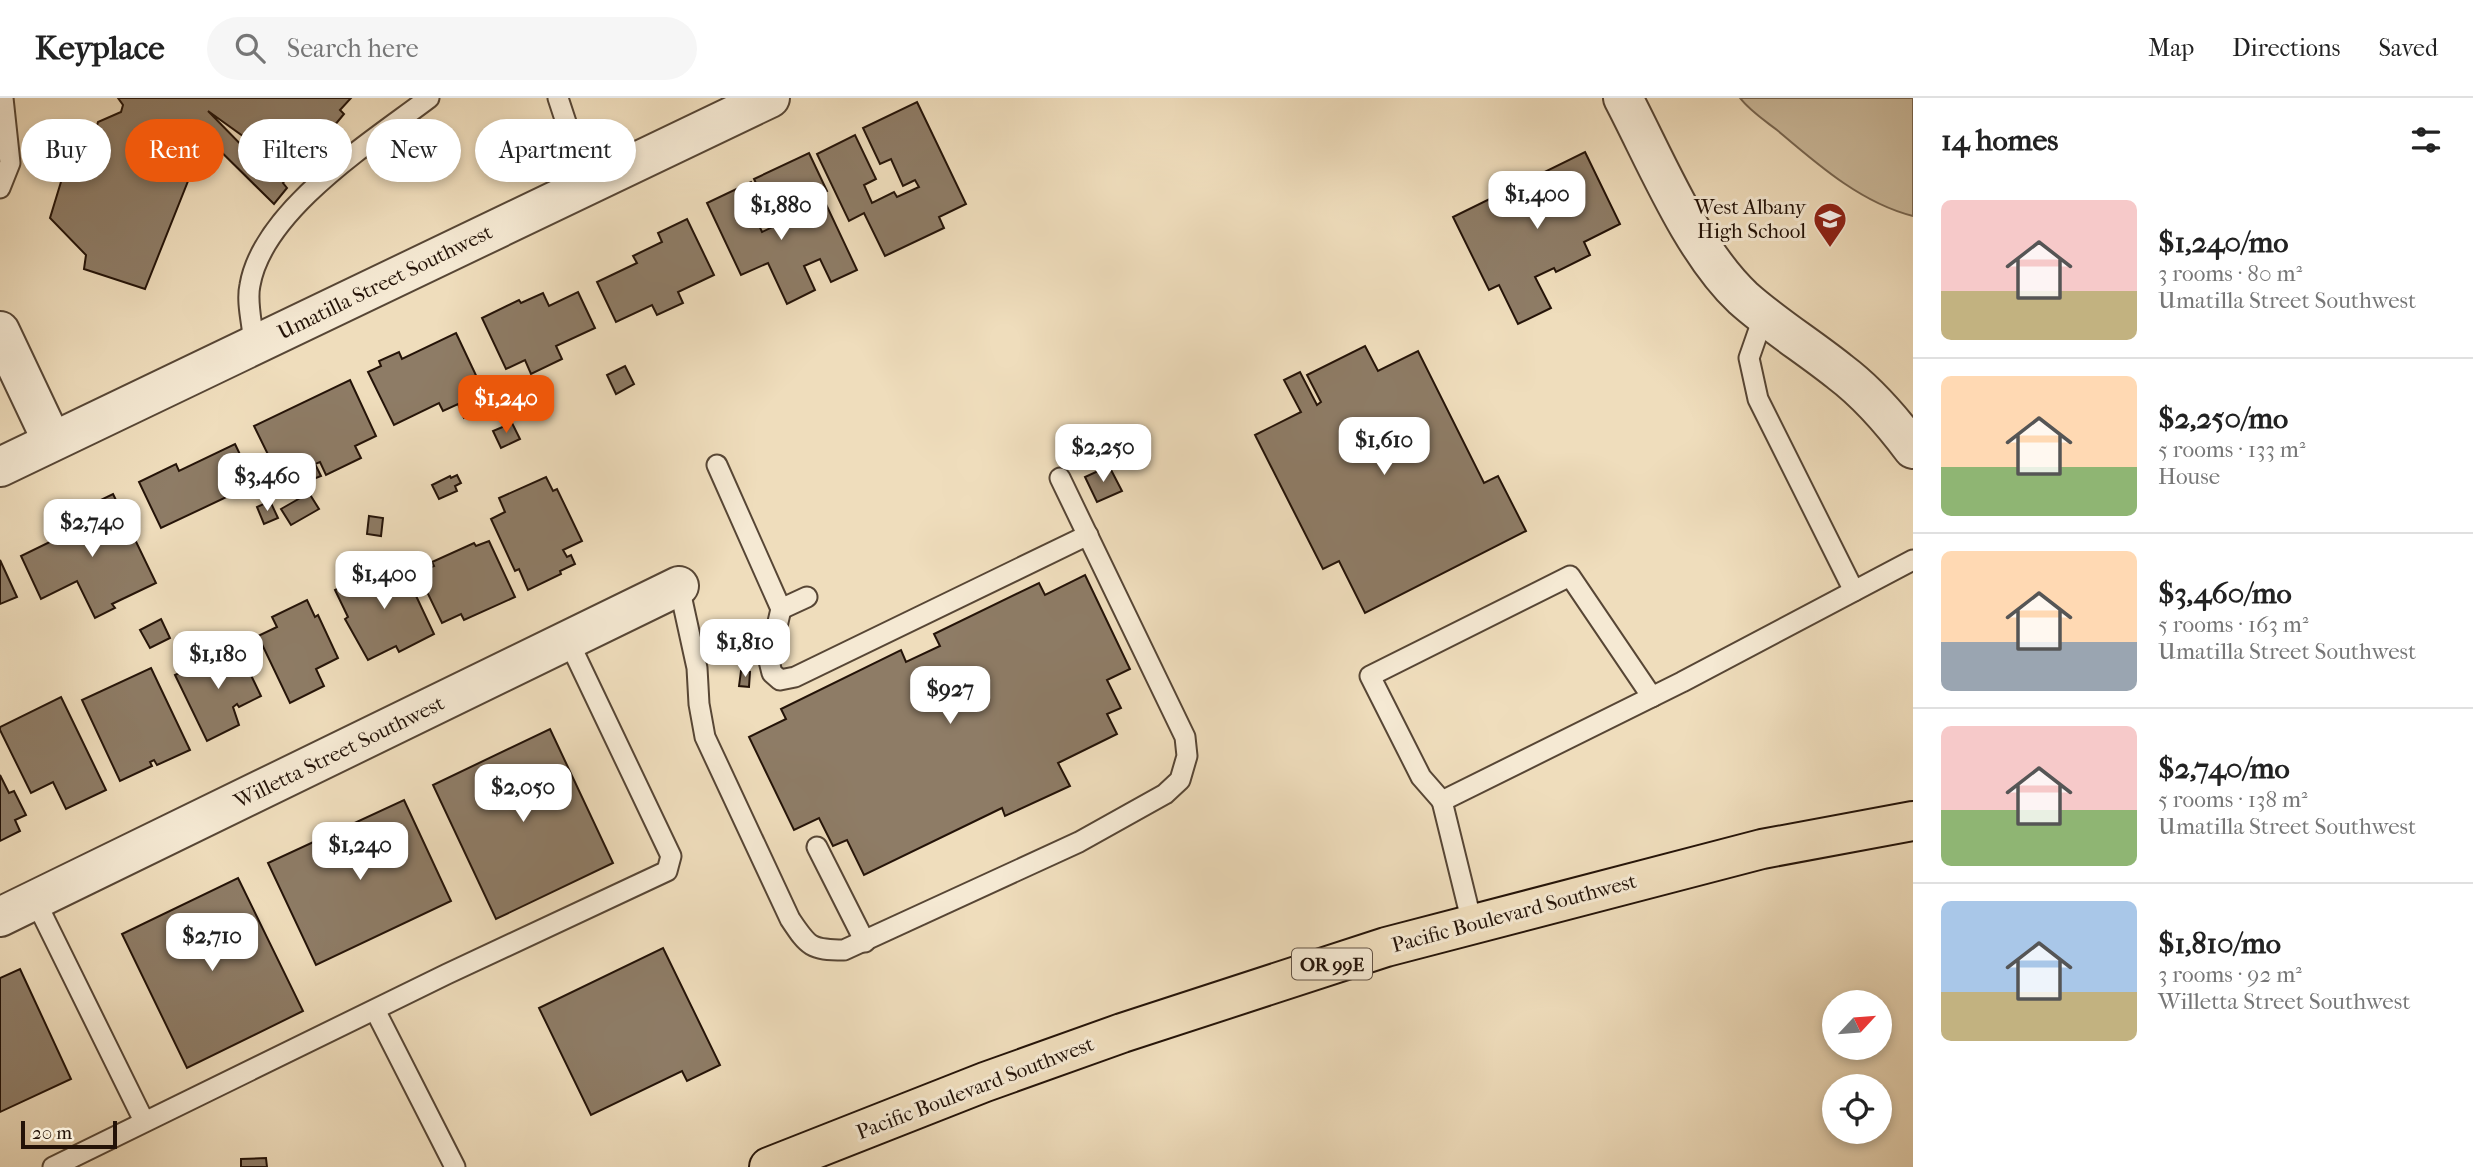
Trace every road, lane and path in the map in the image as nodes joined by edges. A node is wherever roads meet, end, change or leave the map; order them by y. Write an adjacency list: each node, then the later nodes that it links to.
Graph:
1 (3, 98): 7 (lane)
2 (429, 98): 10 (lane)
3 (558, 98): 6 (lane)
4 (770, 98): 6 (street, Umatilla Street Southwest)
5 (1623, 98): 8 (street)
6 (587, 186): 10 (street, Umatilla Street Southwest)
7 (0, 188)
8 (1765, 315): 12 (street); 19 (lane)
9 (0, 331): 11 (street)
10 (254, 345): 11 (street, Umatilla Street Southwest)
11 (52, 441): 14 (street, Umatilla Street Southwest)
12 (1913, 449)
13 (717, 465): 21 (lane)
14 (0, 467)
15 (1060, 478): 16 (lane)
16 (1088, 535): 21 (lane); 30 (lane)
17 (1913, 560): 19 (lane)
18 (679, 586): 22 (street, Willetta Street Southwest); 30 (lane)
19 (1854, 591): 23 (lane)
20 (807, 597): 21 (lane)
21 (781, 609)
22 (568, 640): 27 (street, Willetta Street Southwest); 31 (lane)
23 (1652, 697): 24 (lane); 24 (lane)
24 (1442, 801): 29 (lane)
25 (1913, 821): 29 (main road, Pacific Boulevard Southwest / OR 99E)
26 (817, 847): 30 (lane)
27 (35, 900): 28 (street, Willetta Street Southwest); 32 (lane)
28 (0, 917)
29 (1472, 923): 33 (main road, Pacific Boulevard Southwest / OR 99E)
30 (865, 942)
31 (375, 1010): 32 (lane); 35 (lane)
32 (144, 1121): 34 (lane)
33 (829, 1156): 36 (main road, Pacific Boulevard Southwest / OR 99E)
34 (53, 1167)
35 (455, 1167)
36 (769, 1167)

